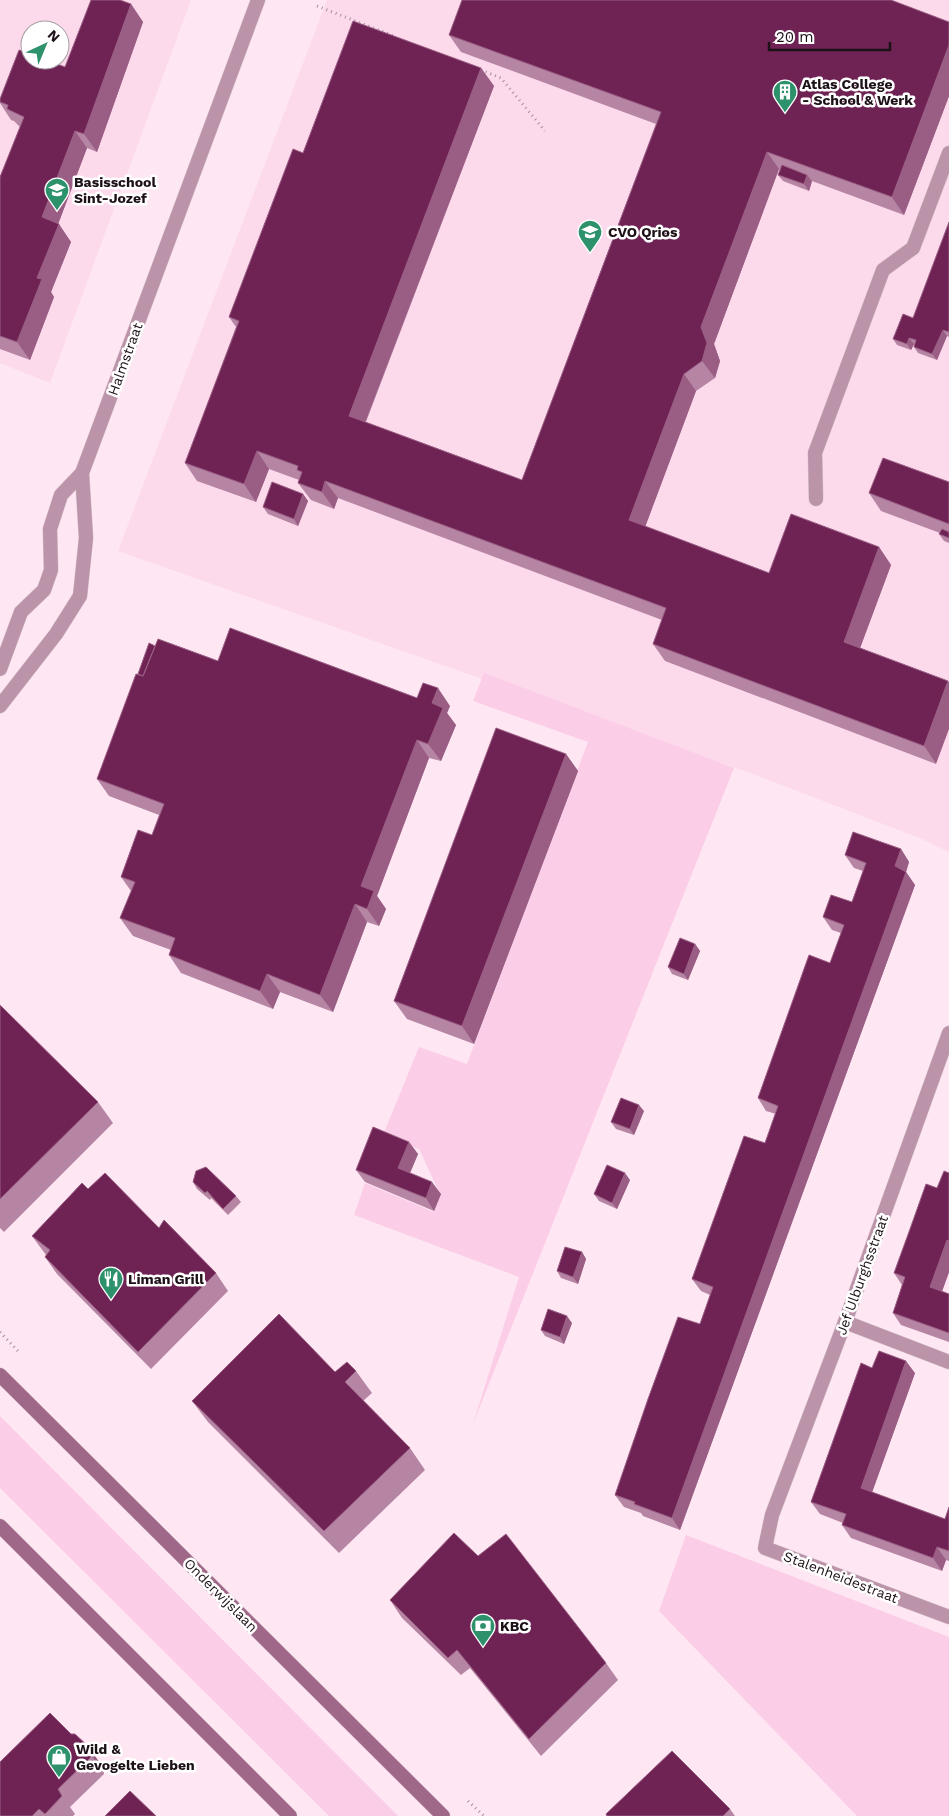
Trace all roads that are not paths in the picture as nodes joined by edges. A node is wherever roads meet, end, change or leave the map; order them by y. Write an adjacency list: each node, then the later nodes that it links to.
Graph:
1 (258, 0): 3 (street, Halmstraat)
2 (949, 153): 4 (street)
3 (82, 473): 5 (street); 6 (street, Halmstraat)
4 (816, 499)
5 (0, 669)
6 (0, 706)
7 (949, 1034): 8 (street, Jef Ulburghsstraat)
8 (845, 1322): 9 (street); 11 (street, Jef Ulburghsstraat)
9 (949, 1362)
10 (0, 1375): 15 (main road, Onderwijslaan)
11 (772, 1515): 13 (street, Stalenheidestraat)
12 (0, 1526): 14 (main road)
13 (949, 1617)
14 (290, 1816)
15 (443, 1816)

